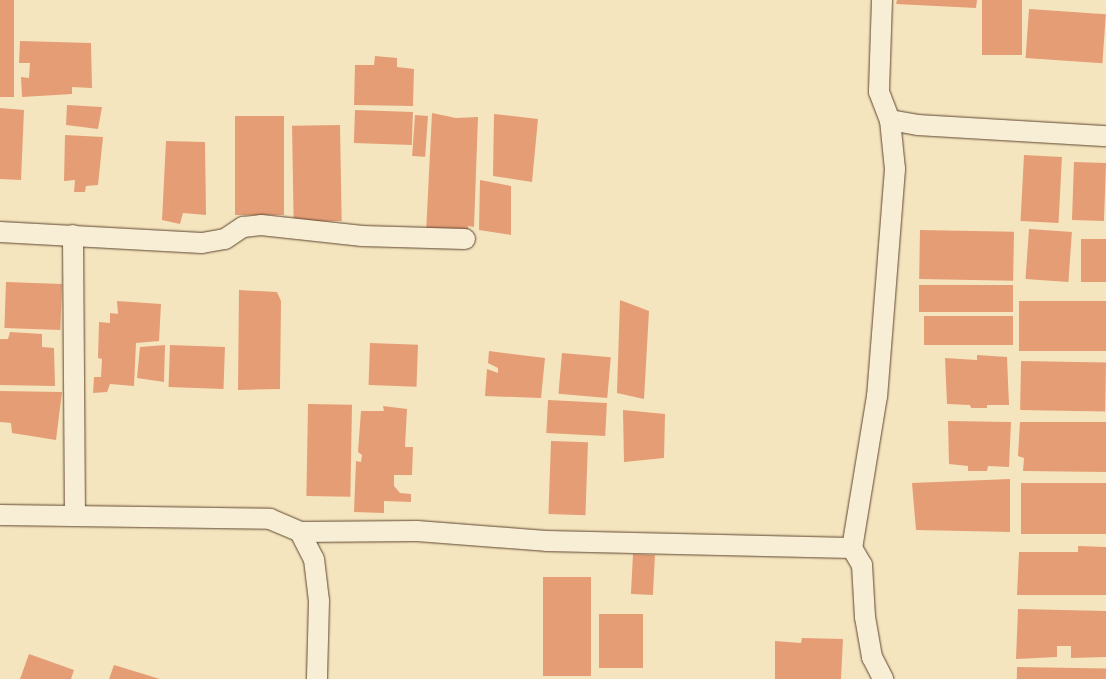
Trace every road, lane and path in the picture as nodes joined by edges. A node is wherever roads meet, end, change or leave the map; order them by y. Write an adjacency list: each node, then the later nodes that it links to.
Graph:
1 (882, 0): 2 (street)
2 (890, 120): 3 (street); 10 (street)
3 (1106, 136)
4 (0, 232): 5 (street)
5 (73, 235): 6 (street); 8 (street)
6 (465, 239)
7 (0, 515): 8 (street)
8 (76, 515): 9 (street)
9 (300, 532): 10 (street); 11 (street)
10 (852, 548): 12 (street)
11 (317, 679)
12 (883, 679)

